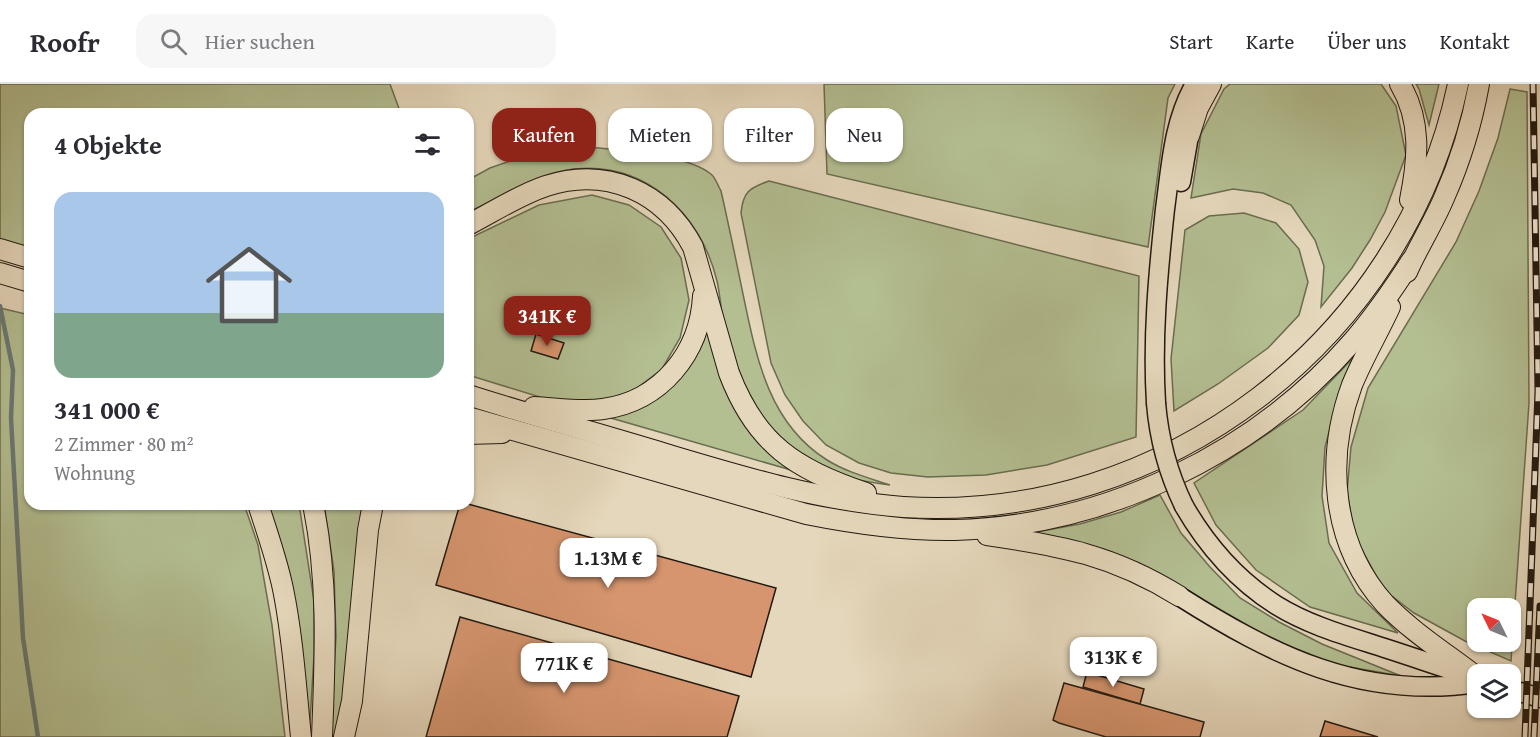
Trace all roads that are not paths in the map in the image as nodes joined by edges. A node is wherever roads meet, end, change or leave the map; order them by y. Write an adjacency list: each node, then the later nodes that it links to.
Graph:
1 (1195, 84): 15 (main road)
2 (1211, 84): 6 (highway)
3 (1400, 84): 8 (highway)
4 (1458, 84): 8 (highway)
5 (1479, 84): 11 (highway)
6 (1189, 136): 15 (main road)
7 (474, 222): 12 (highway)
8 (1402, 234): 21 (highway)
9 (0, 249): 10 (highway)
10 (24, 256)
11 (1412, 260): 25 (highway); 27 (highway)
12 (698, 261): 17 (highway); 21 (highway)
13 (0, 273): 14 (highway)
14 (24, 280)
15 (1155, 359): 28 (main road, bridge)
16 (474, 397): 17 (highway)
17 (499, 405): 21 (highway)
18 (474, 419): 19 (highway)
19 (523, 433): 20 (highway); 25 (highway)
20 (474, 434)
21 (905, 507)
22 (260, 510): 32 (highway)
23 (314, 510): 33 (highway)
24 (372, 510): 34 (highway)
25 (955, 530): 26 (highway)
26 (1179, 596): 29 (main road)
27 (1467, 669)
28 (1467, 674)
29 (1467, 684)
30 (1521, 692): 31 (main road)
31 (1540, 698)
32 (301, 737)
33 (321, 737)
34 (344, 737)

